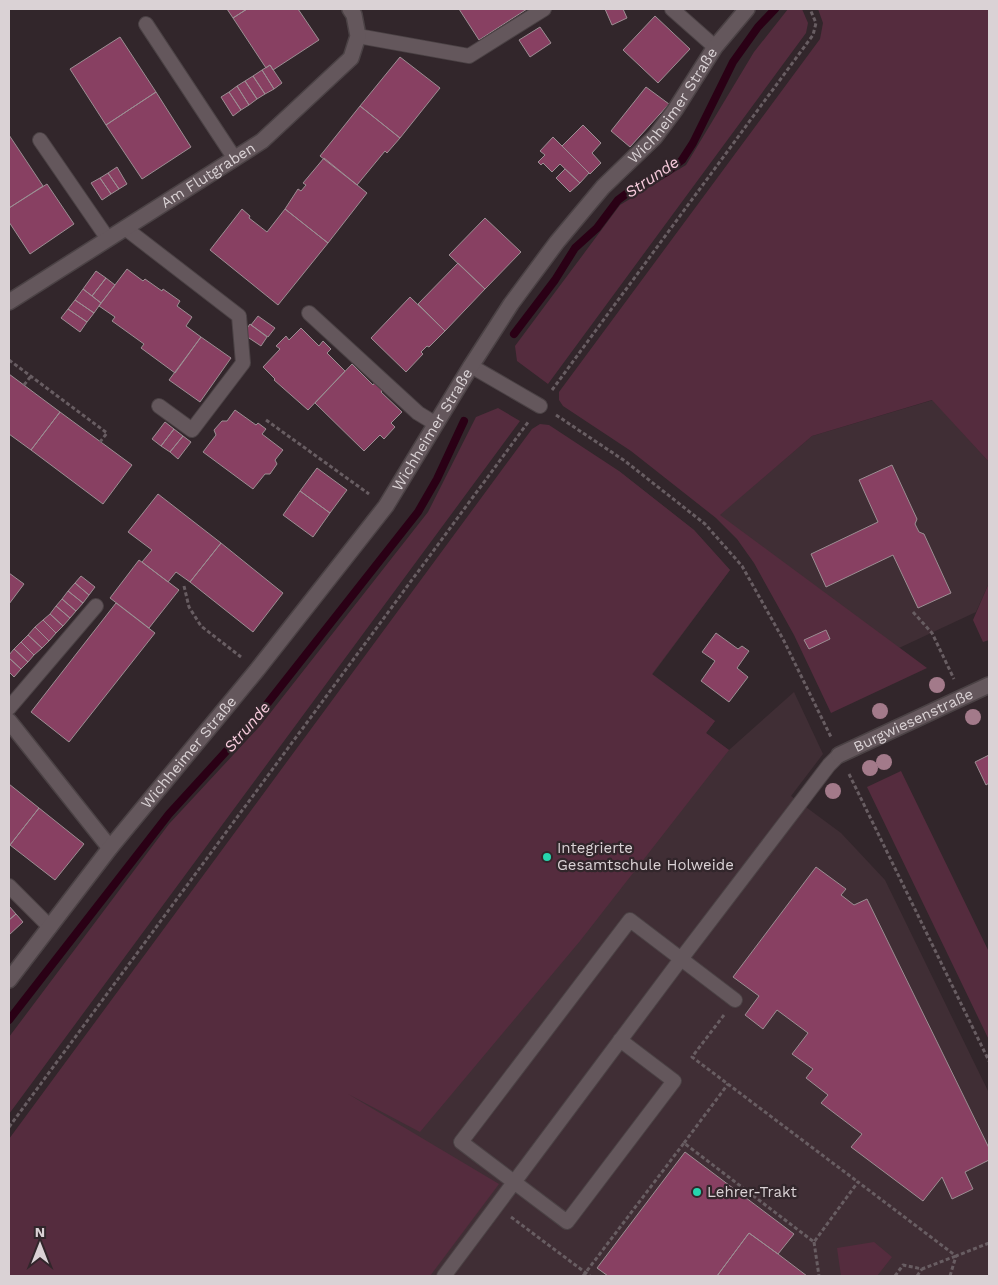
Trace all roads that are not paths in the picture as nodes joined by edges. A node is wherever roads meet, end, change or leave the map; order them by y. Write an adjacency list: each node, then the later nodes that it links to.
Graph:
1 (350, 9): 6 (street)
2 (544, 9): 6 (lane)
3 (672, 9): 7 (lane)
4 (747, 9): 7 (street, Wichheimer Straße)
5 (146, 24): 9 (lane)
6 (358, 36): 9 (street, Am Flutgraben)
7 (715, 47): 14 (street, Wichheimer Straße)
8 (40, 140): 11 (lane)
9 (234, 159): 10 (street, Am Flutgraben)
10 (125, 228): 11 (street, Am Flutgraben); 15 (lane)
11 (108, 239): 12 (street, Am Flutgraben)
12 (9, 302)
13 (309, 314): 17 (lane)
14 (471, 366): 16 (lane); 17 (street, Wichheimer Straße)
15 (159, 406)
16 (540, 406)
17 (436, 424): 23 (street, Wichheimer Straße)
18 (96, 606): 20 (lane)
19 (989, 685): 22 (street, Burgwiesenstraße)
20 (9, 708)
21 (9, 721): 23 (street)
22 (839, 755): 26 (lane)
23 (110, 848): 25 (street, Wichheimer Straße)
24 (9, 886): 25 (lane)
25 (50, 927): 27 (street, Wichheimer Straße)
26 (681, 959): 28 (lane); 29 (lane); 30 (lane)
27 (9, 980)
28 (735, 1000)
29 (620, 1040): 30 (lane); 30 (lane)
30 (515, 1182): 31 (lane)
31 (444, 1276)

